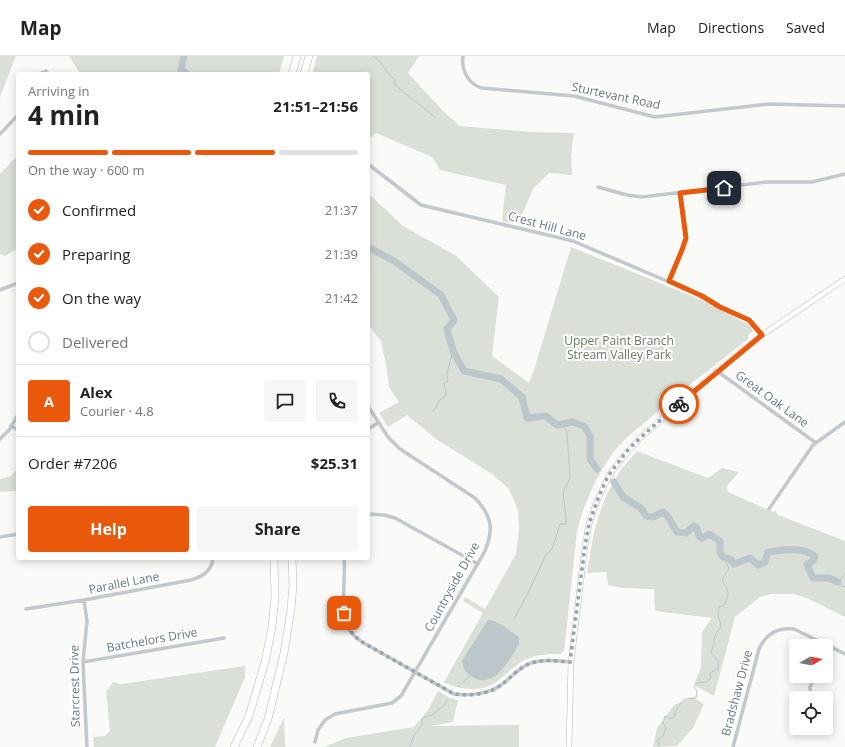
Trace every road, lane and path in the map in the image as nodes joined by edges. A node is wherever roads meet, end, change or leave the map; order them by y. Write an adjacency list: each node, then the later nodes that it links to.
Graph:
1 (297, 56): 4 (highway)
2 (309, 56): 5 (highway)
3 (463, 56): 6 (street, Sturtevant Road)
4 (293, 72)
5 (305, 72)
6 (845, 106)
7 (16, 116): 8 (street)
8 (0, 134)
9 (370, 166): 14 (street, Crest Hill Lane)
10 (845, 174): 12 (street)
11 (598, 187): 12 (street)
12 (680, 193): 14 (street)
13 (845, 279): 17 (main road)
14 (669, 281): 17 (street, Crest Hill Lane)
15 (16, 284): 16 (street)
16 (0, 290)
17 (762, 335): 18 (main road)
18 (717, 372): 27 (street, Great Oak Lane); 44 (main road)
19 (370, 409): 22 (street, Countryside Drive)
20 (16, 418): 23 (street)
21 (845, 422): 27 (street)
22 (378, 423): 24 (street); 36 (street, Countryside Drive)
23 (11, 426): 25 (street); 26 (street)
24 (370, 428)
25 (16, 429)
26 (0, 439)
27 (816, 443): 28 (street)
28 (769, 509)
29 (370, 514): 36 (street)
30 (16, 534): 31 (street)
31 (0, 537)
32 (213, 560): 37 (street, Parallel Lane)
33 (274, 560): 48 (highway)
34 (292, 560): 49 (highway)
35 (344, 560): 45 (street)
36 (478, 564): 45 (street, Countryside Drive)
37 (84, 600): 38 (street, Parallel Lane); 43 (street, Starcrest Drive)
38 (26, 610)
39 (224, 638): 43 (street, Batchelors Drive)
40 (816, 639): 51 (street, Bradshaw Drive)
41 (833, 647): 42 (street, Bradshaw Drive)
42 (845, 654)
43 (83, 662): 47 (street, Starcrest Drive)
44 (570, 662): 45 (street); 50 (main road)
45 (416, 673): 46 (street, Countryside Drive)
46 (315, 742)
47 (87, 747)
48 (234, 747)
49 (257, 747)
50 (569, 747)
51 (733, 747)

